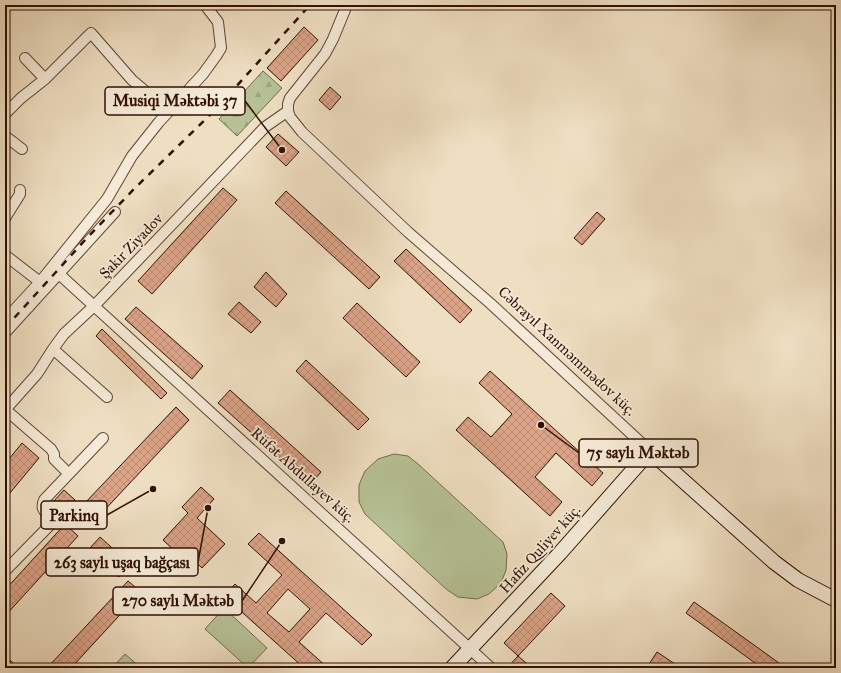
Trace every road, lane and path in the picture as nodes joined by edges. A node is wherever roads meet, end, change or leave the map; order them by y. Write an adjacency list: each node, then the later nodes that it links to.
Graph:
1 (205, 5): 5 (street)
2 (347, 5): 6 (street)
3 (25, 58): 4 (street)
4 (45, 78): 5 (street); 7 (street)
5 (169, 111): 15 (street)
6 (288, 111): 16 (street, Şakir Ziyadov); 23 (street, Cəbrayıl Xanməmmədov küç.)
7 (5, 114)
8 (5, 136): 9 (street)
9 (22, 149)
10 (20, 190): 12 (street)
11 (115, 212): 14 (street)
12 (5, 218)
13 (5, 255): 15 (street)
14 (59, 274): 16 (street, Rüfət Abdullayev küç.); 18 (street)
15 (40, 282): 17 (street)
16 (94, 306): 19 (street, Şakir Ziyadov); 27 (street, Rüfət Abdullayev küç.)
17 (5, 320)
18 (5, 333)
19 (53, 348): 20 (street); 21 (street, Şakir Ziyadov)
20 (107, 397)
21 (5, 410): 24 (street)
22 (103, 438): 24 (street)
23 (650, 451): 26 (street, Cəbrayıl Xanməmmədov küç.); 27 (street, Hafiz Quliyev küç.)
24 (69, 474): 25 (street)
25 (7, 565)
26 (836, 600)
27 (470, 649): 28 (street, Hafiz Quliyev küç.); 29 (street, Rüfət Abdullayev küç.)
28 (452, 668)
29 (491, 668)

